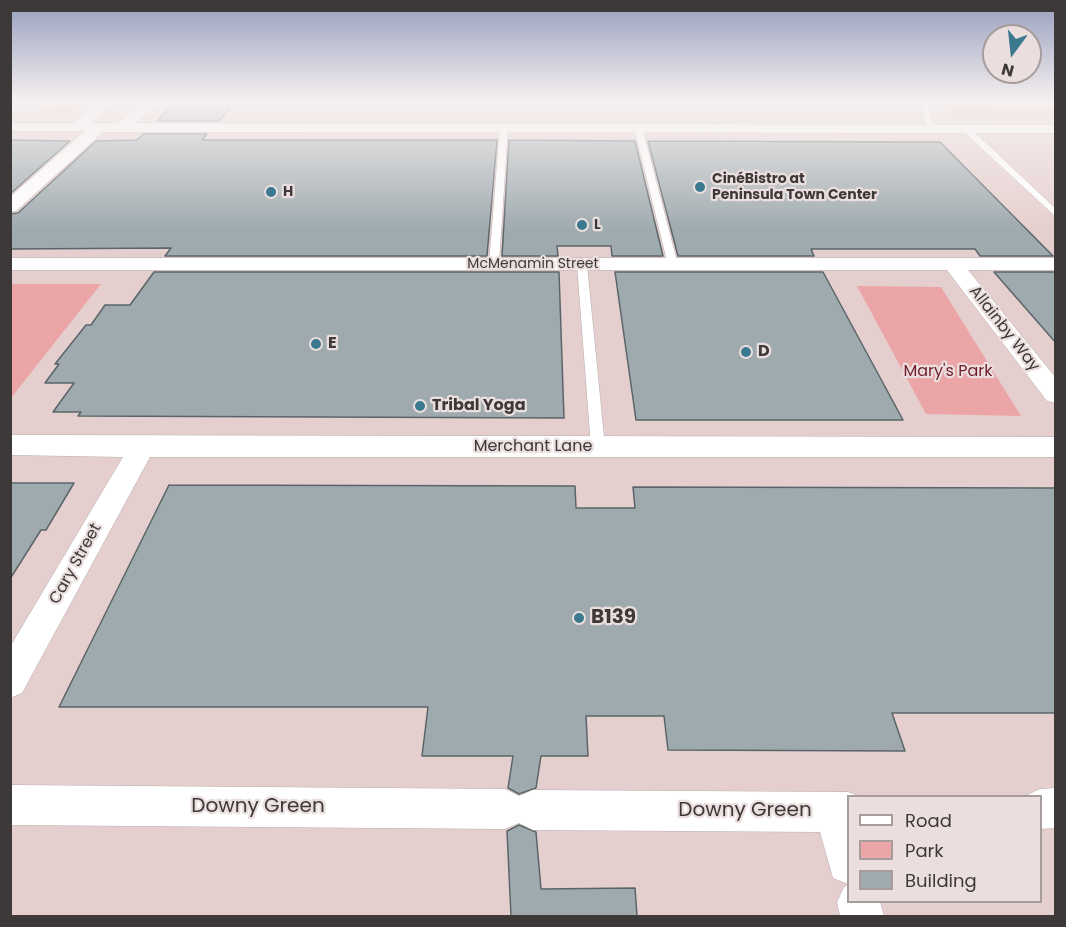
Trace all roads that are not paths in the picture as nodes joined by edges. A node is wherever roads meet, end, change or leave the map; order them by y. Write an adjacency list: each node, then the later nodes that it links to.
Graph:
1 (80, 144): 5 (street)
2 (503, 144): 8 (lane)
3 (642, 144): 12 (lane)
4 (982, 144): 6 (lane)
5 (10, 207)
6 (1056, 214)
7 (10, 264): 8 (street, McMenamin Street)
8 (494, 264): 11 (street, McMenamin Street)
9 (953, 264): 10 (street, McMenamin Street); 12 (street, McMenamin Street); 13 (street, Allainby Way)
10 (1056, 264)
11 (582, 265): 12 (street, McMenamin Street); 16 (lane)
12 (673, 265)
13 (1056, 395)
14 (10, 445): 15 (street, Merchant Lane)
15 (142, 447): 16 (street, Merchant Lane); 18 (street, Cary Street)
16 (597, 447): 17 (street, Merchant Lane)
17 (1056, 447)
18 (10, 681)
19 (10, 805): 20 (street, Downy Green)
20 (842, 812): 21 (street)
21 (847, 848)

